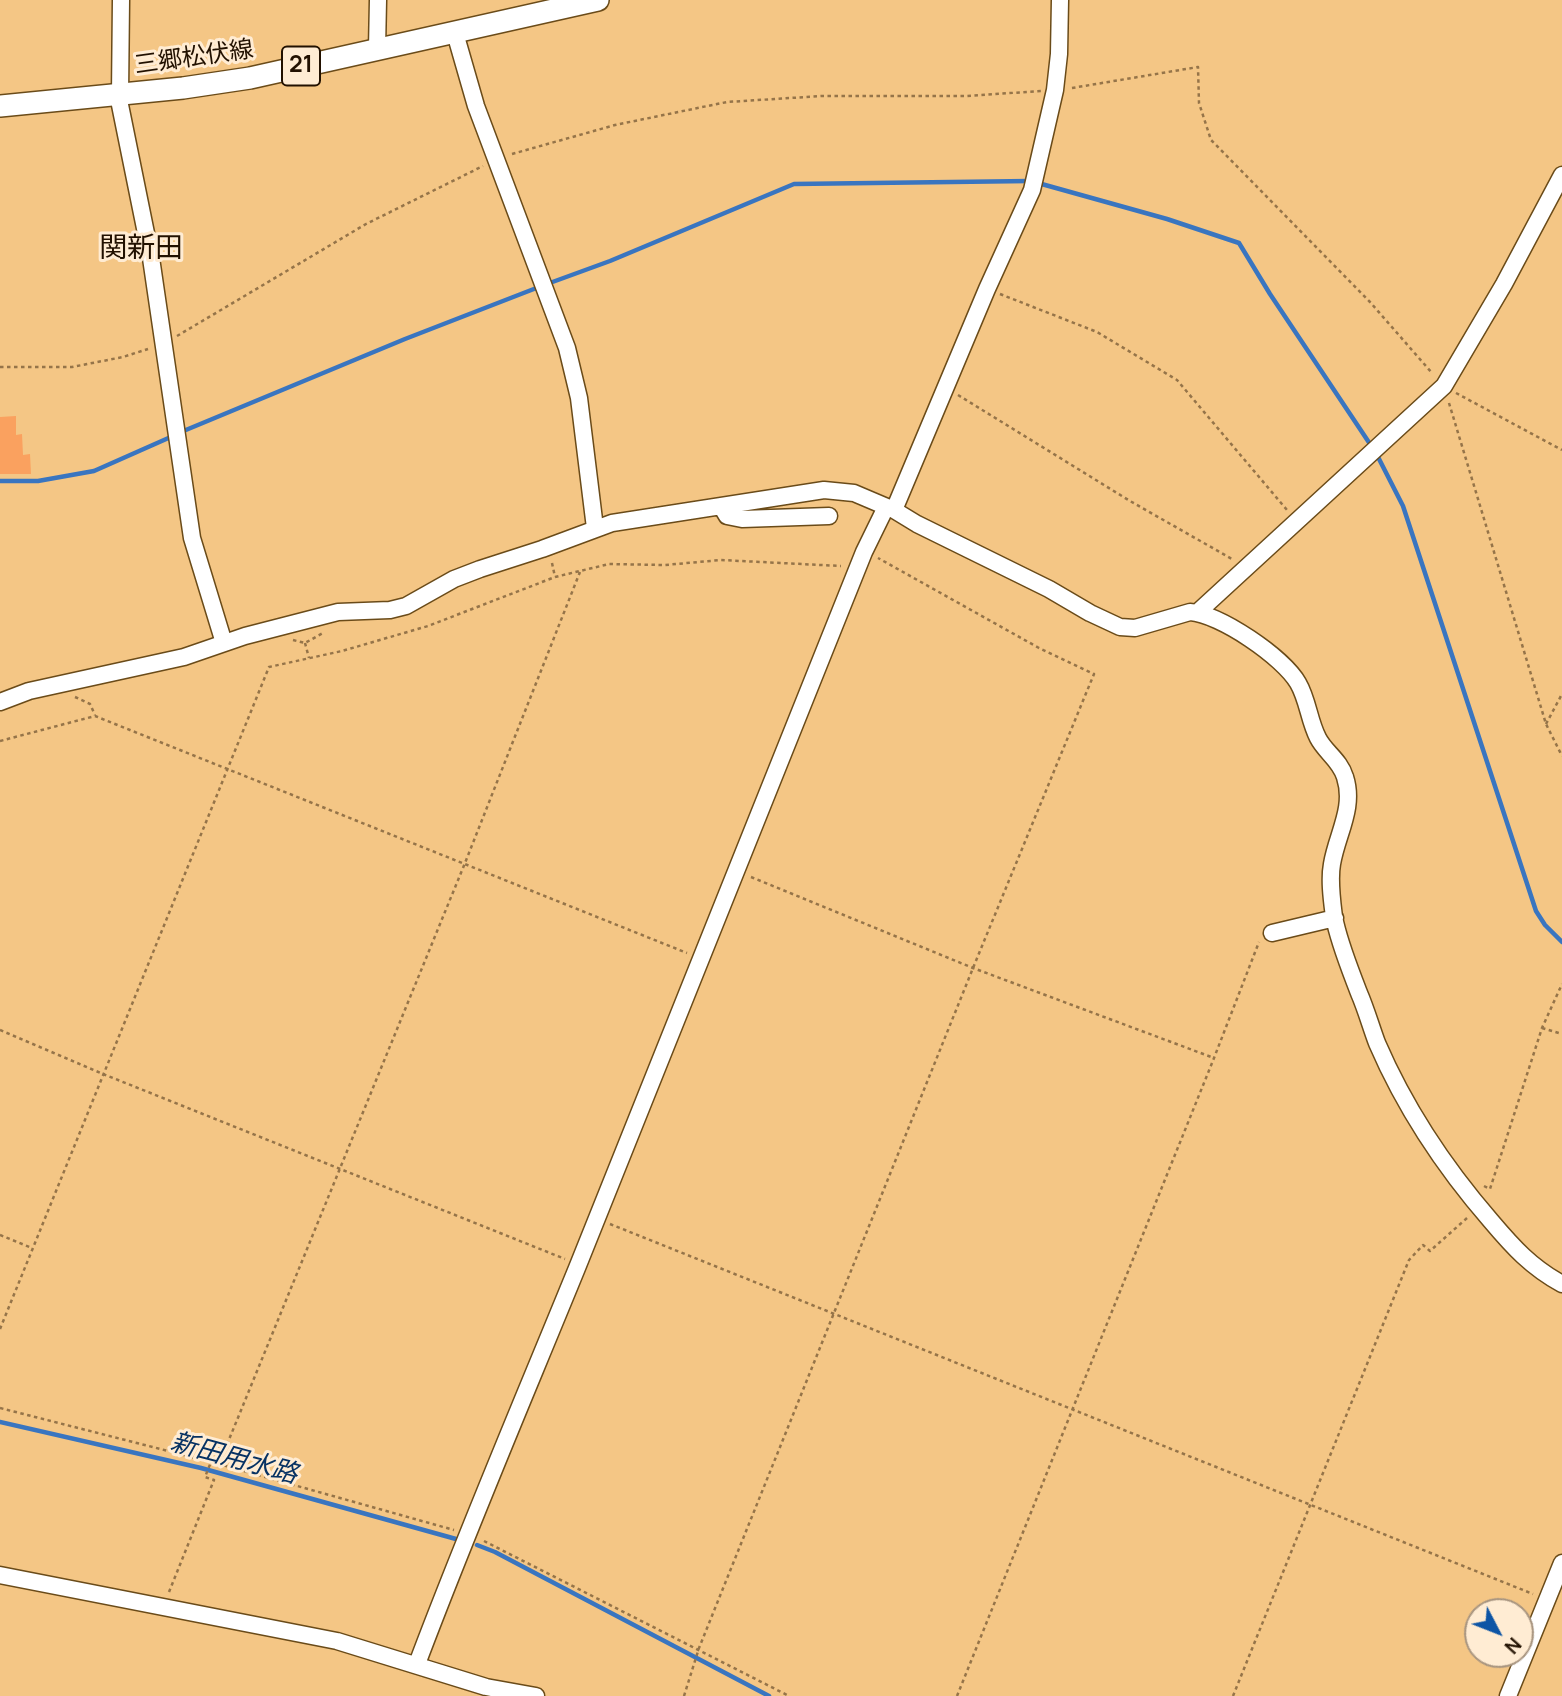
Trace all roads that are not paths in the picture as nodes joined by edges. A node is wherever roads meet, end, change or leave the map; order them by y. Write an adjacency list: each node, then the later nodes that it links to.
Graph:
1 (121, 0): 7 (street)
2 (378, 0): 6 (street)
3 (598, 0): 5 (main road, 三郷松伏線 / 21)
4 (1059, 0): 11 (street)
5 (455, 33): 6 (main road, 三郷松伏線 / 21); 13 (street)
6 (377, 49): 7 (main road, 三郷松伏線 / 21)
7 (119, 95): 8 (main road, 三郷松伏線 / 21); 15 (street)
8 (0, 106)
9 (1562, 176): 14 (street)
10 (721, 506): 11 (street); 12 (street); 13 (street)
11 (890, 509): 14 (street); 22 (street)
12 (829, 516)
13 (595, 528): 15 (street)
14 (1198, 612): 17 (street)
15 (223, 643): 16 (street)
16 (0, 702)
17 (1335, 918): 18 (street); 19 (street)
18 (1279, 931)
19 (1562, 1284)
20 (1562, 1563): 24 (street)
21 (0, 1575): 22 (street)
22 (417, 1664): 23 (street)
23 (536, 1696)
24 (1508, 1696)

